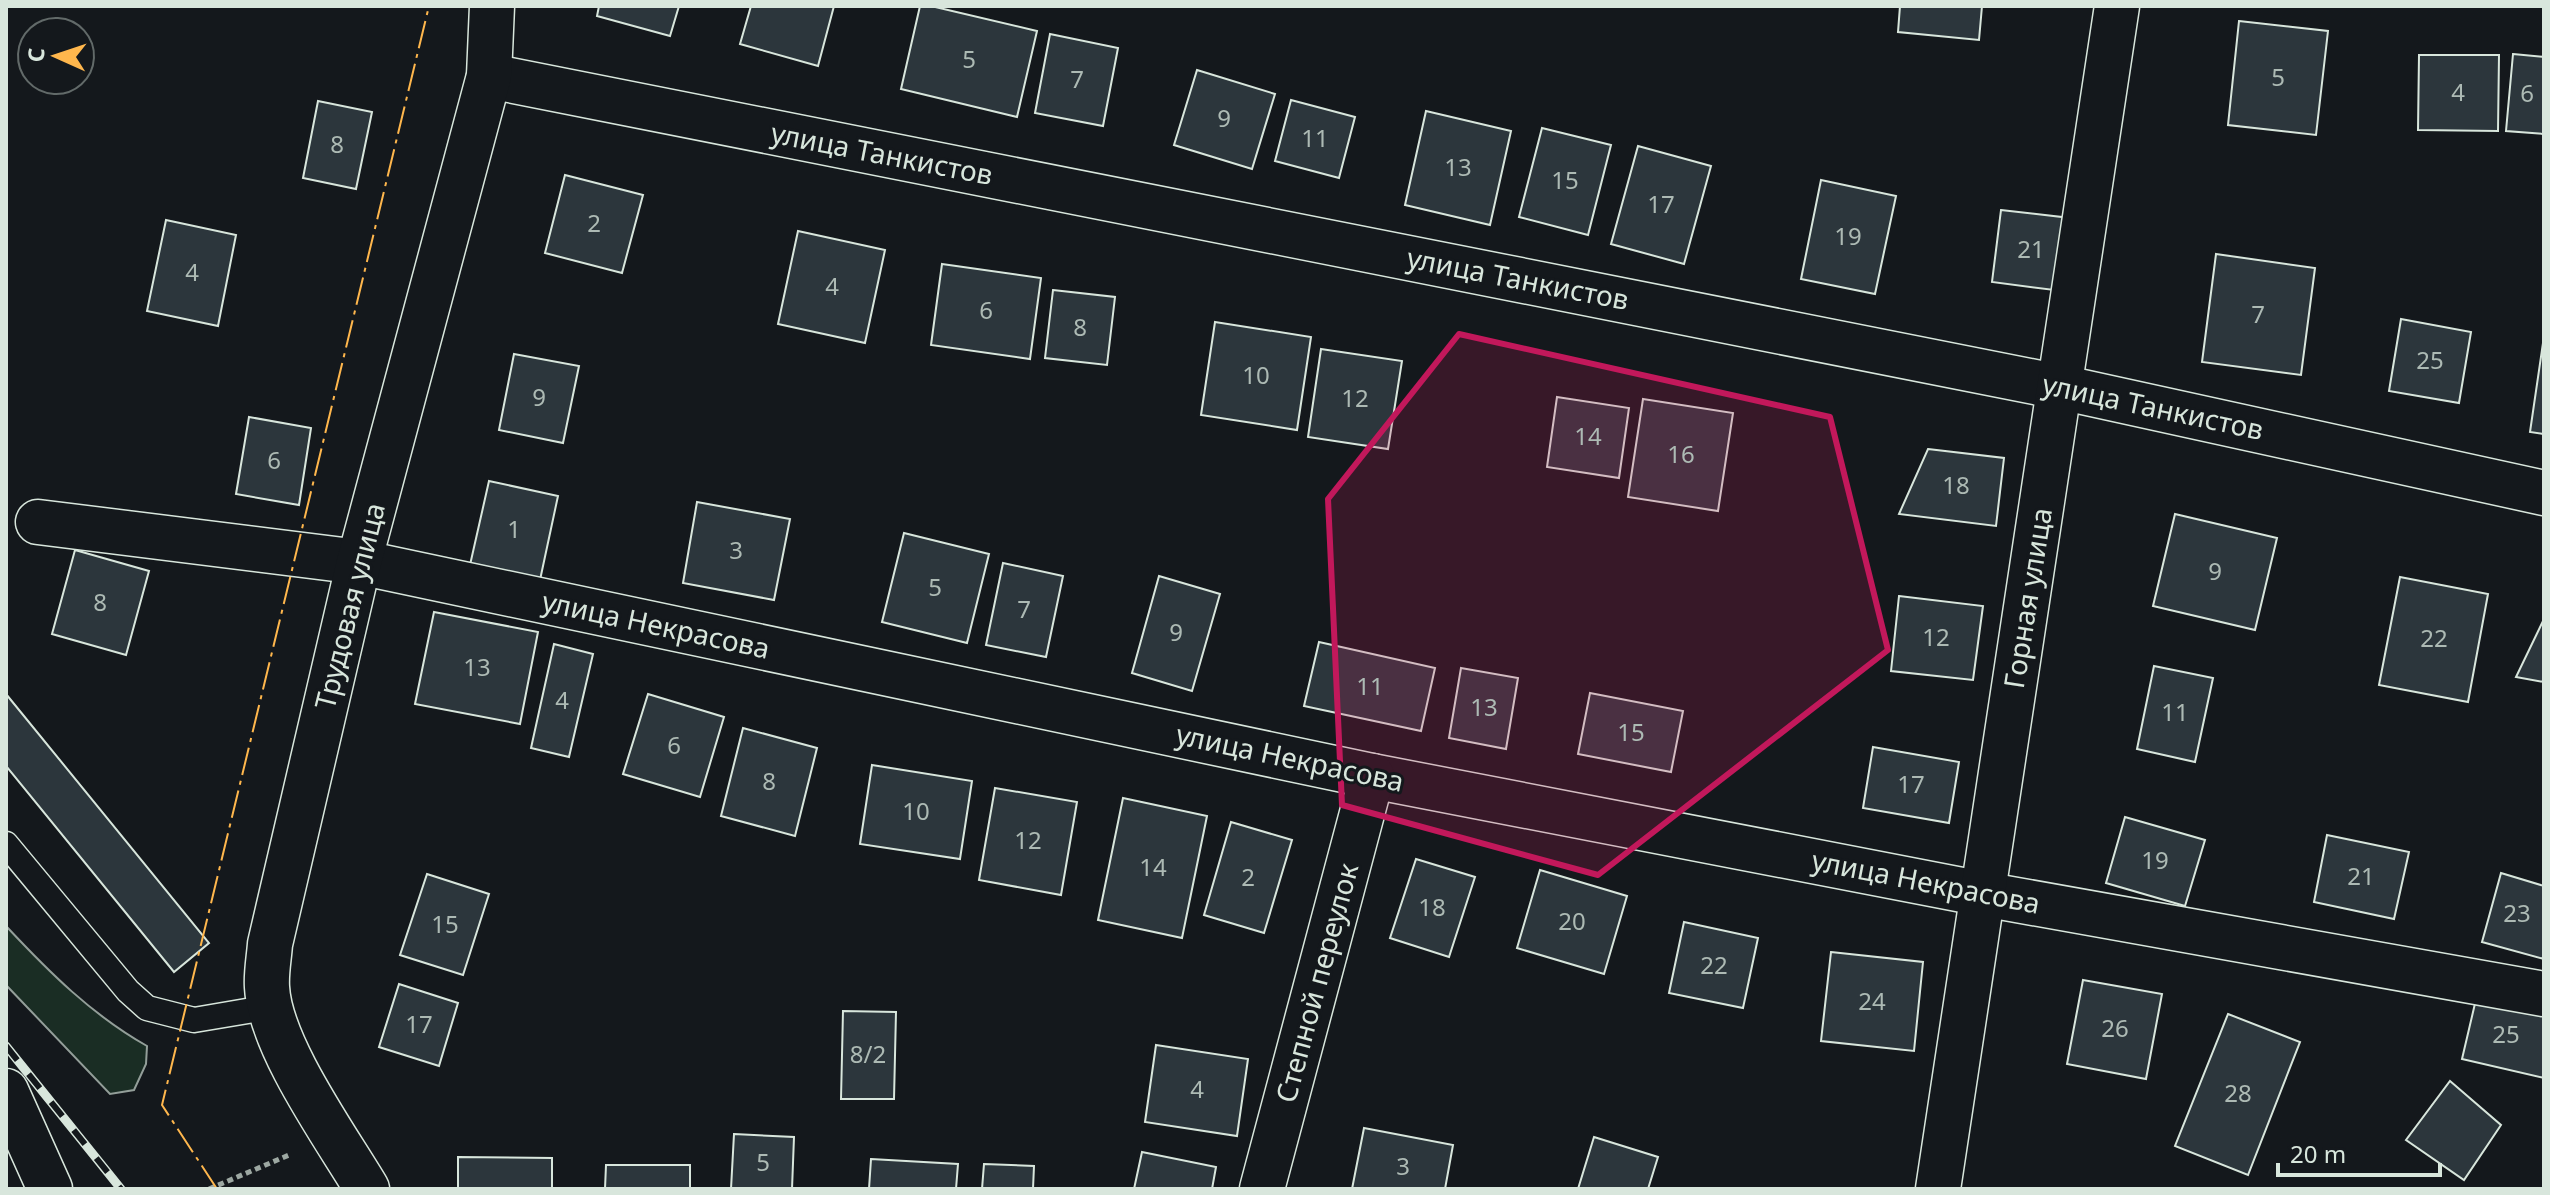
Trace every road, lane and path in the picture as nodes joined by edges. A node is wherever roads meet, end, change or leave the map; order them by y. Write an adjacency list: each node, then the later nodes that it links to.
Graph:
1 (492, 6): 3 (street, Трудовая улица)
2 (2117, 6): 4 (street, Горная улица)
3 (489, 76): 4 (street, улица Танкистов); 7 (street, Трудовая улица)
4 (2060, 387): 5 (street, улица Танкистов); 10 (street, Горная улица)
5 (2544, 493)
6 (38, 522): 7 (street, улица Некрасова)
7 (359, 562): 8 (street, улица Некрасова); 12 (street, Трудовая улица)
8 (1372, 776): 10 (street, улица Некрасова); 18 (street, Степной переулок)
9 (6, 844): 12 (lane)
10 (1983, 894): 11 (street, улица Некрасова); 19 (street, Горная улица)
11 (2544, 994)
12 (271, 1007): 14 (street, Трудовая улица)
13 (6, 1091): 15 (street)
14 (334, 1135): 16 (path); 17 (street, Трудовая улица)
15 (50, 1189)
16 (209, 1189)
17 (367, 1189)
18 (1262, 1189)
19 (1938, 1189)

